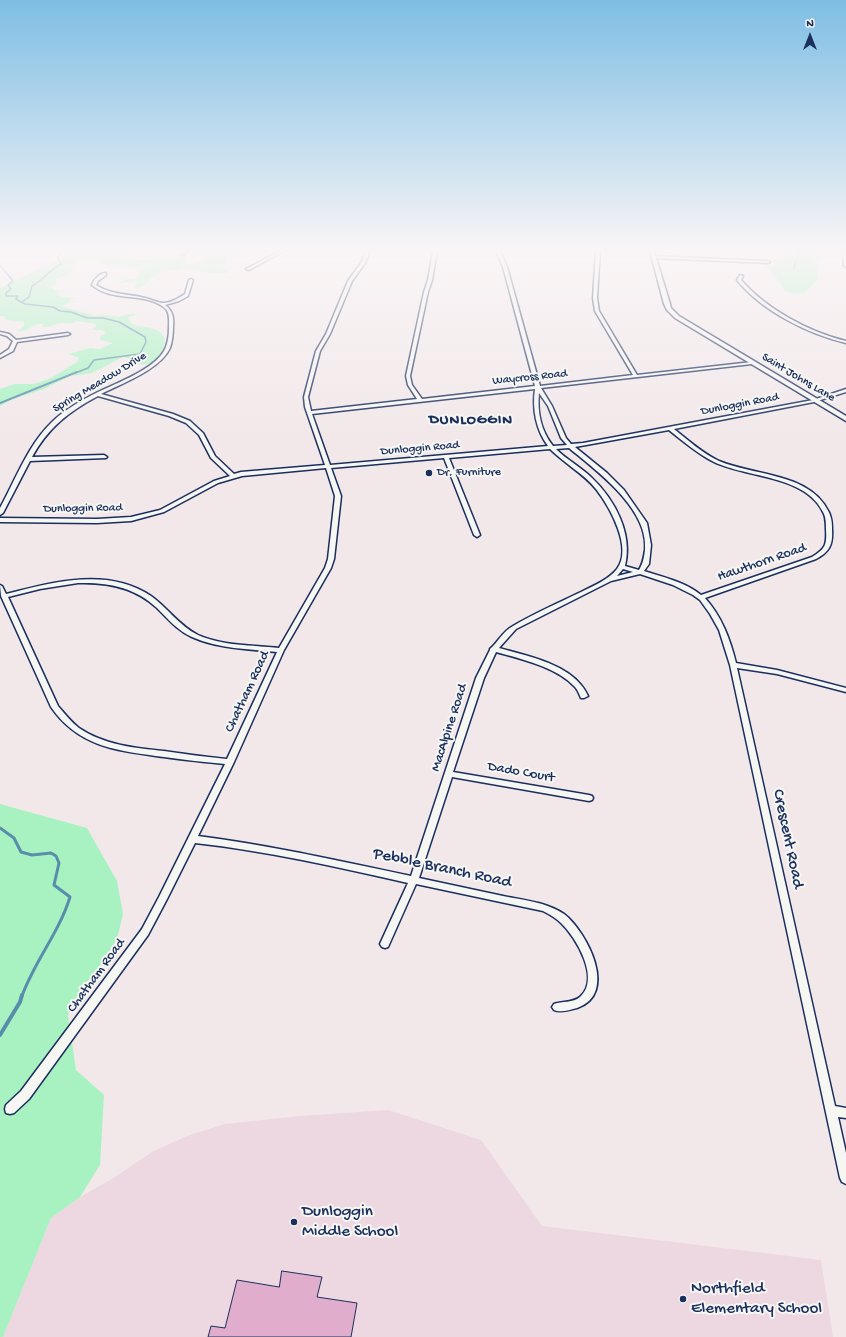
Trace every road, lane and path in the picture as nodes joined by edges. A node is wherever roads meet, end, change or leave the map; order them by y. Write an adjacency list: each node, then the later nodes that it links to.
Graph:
1 (170, 313): 17 (street, Spring Meadow Drive)
2 (337, 313): 20 (street, Chatham Road)
3 (422, 313): 18 (street)
4 (518, 313): 15 (street)
5 (598, 313): 14 (street)
6 (672, 313): 13 (street, Saint Johns Lane)
7 (781, 313): 11 (street)
8 (0, 332): 10 (street)
9 (68, 334): 10 (street)
10 (15, 341): 12 (street)
11 (846, 342)
12 (0, 357)
13 (752, 363): 14 (street, Waycross Road); 19 (street, Saint Johns Lane)
14 (636, 376): 15 (street, Waycross Road)
15 (538, 387): 18 (street, Waycross Road); 23 (street); 24 (street)
16 (846, 390): 19 (street, Dunloggin Road)
17 (99, 394): 27 (street, Spring Meadow Drive); 29 (street)
18 (420, 400): 20 (street, Waycross Road)
19 (814, 401): 21 (street, Saint Johns Lane); 22 (street, Dunloggin Road)
20 (310, 412): 28 (street, Chatham Road)
21 (846, 419)
22 (670, 428): 23 (street, Dunloggin Road); 38 (street, Hawthorn Road)
23 (570, 446): 24 (street, Dunloggin Road); 34 (street)
24 (552, 448): 26 (street, Dunloggin Road); 33 (street)
25 (104, 457): 27 (street)
26 (446, 457): 28 (street, Dunloggin Road); 32 (street)
27 (29, 459): 30 (street, Spring Meadow Drive)
28 (328, 467): 29 (street, Dunloggin Road); 40 (street, Chatham Road)
29 (233, 476): 31 (street, Dunloggin Road)
30 (0, 513)
31 (0, 520)
32 (477, 535)
33 (621, 567): 34 (street, Crescent Road); 35 (street, MacAlpine Road)
34 (640, 572): 35 (street, MacAlpine Road); 38 (street, Crescent Road)
35 (609, 580): 39 (street, MacAlpine Road)
36 (0, 587): 37 (street)
37 (4, 596): 40 (street); 44 (street)
38 (700, 597): 41 (street, Crescent Road)
39 (493, 649): 43 (street); 45 (street, MacAlpine Road)
40 (281, 650): 44 (street, Chatham Road)
41 (733, 665): 42 (street); 52 (street, Crescent Road)
42 (846, 690)
43 (584, 696)
44 (230, 762): 47 (street, Chatham Road)
45 (449, 774): 46 (street, Dado Court); 48 (street, MacAlpine Road)
46 (589, 798)
47 (192, 839): 48 (street, Pebble Branch Road); 51 (street, Chatham Road)
48 (414, 880): 49 (street, MacAlpine Road); 50 (street, Pebble Branch Road)
49 (384, 944)
50 (557, 1007)
51 (10, 1109)
52 (831, 1110): 53 (street); 54 (street, Crescent Road)
53 (846, 1113)
54 (846, 1178)

